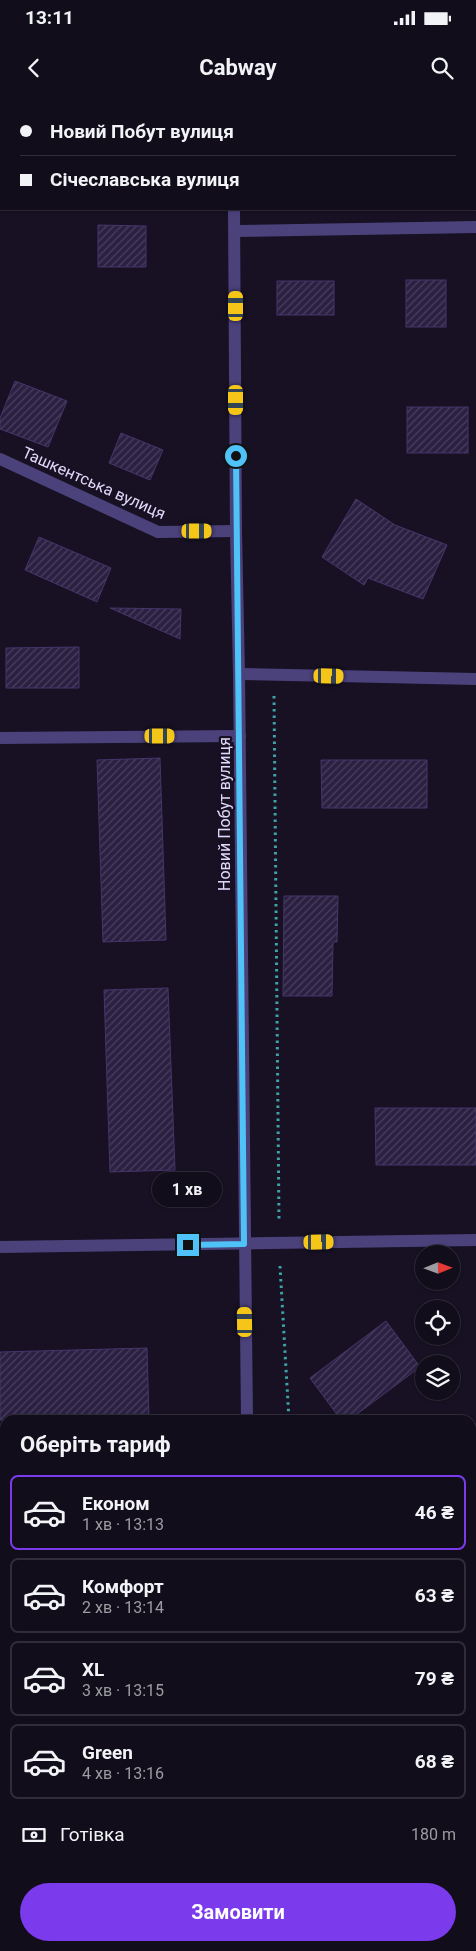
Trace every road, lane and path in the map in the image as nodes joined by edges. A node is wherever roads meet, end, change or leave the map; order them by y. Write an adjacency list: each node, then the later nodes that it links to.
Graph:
1 (234, 210): 3 (street, Новий Побут вулиця)
2 (476, 227): 3 (street)
3 (236, 231): 5 (street, Новий Побут вулиця)
4 (0, 459): 5 (street, Ташкентська вулиця)
5 (236, 531): 6 (street, Новий Побут вулиця)
6 (239, 674): 7 (street); 9 (street, Новий Побут вулиця)
7 (274, 674): 8 (street); 12 (path)
8 (476, 679)
9 (240, 736): 10 (street); 13 (street, Новий Побут вулиця)
10 (0, 738)
11 (476, 1240): 12 (street)
12 (279, 1243): 13 (street); 16 (path)
13 (244, 1244): 14 (street); 15 (street, Новий Побут вулиця)
14 (0, 1247)
15 (247, 1415)
16 (289, 1415)

